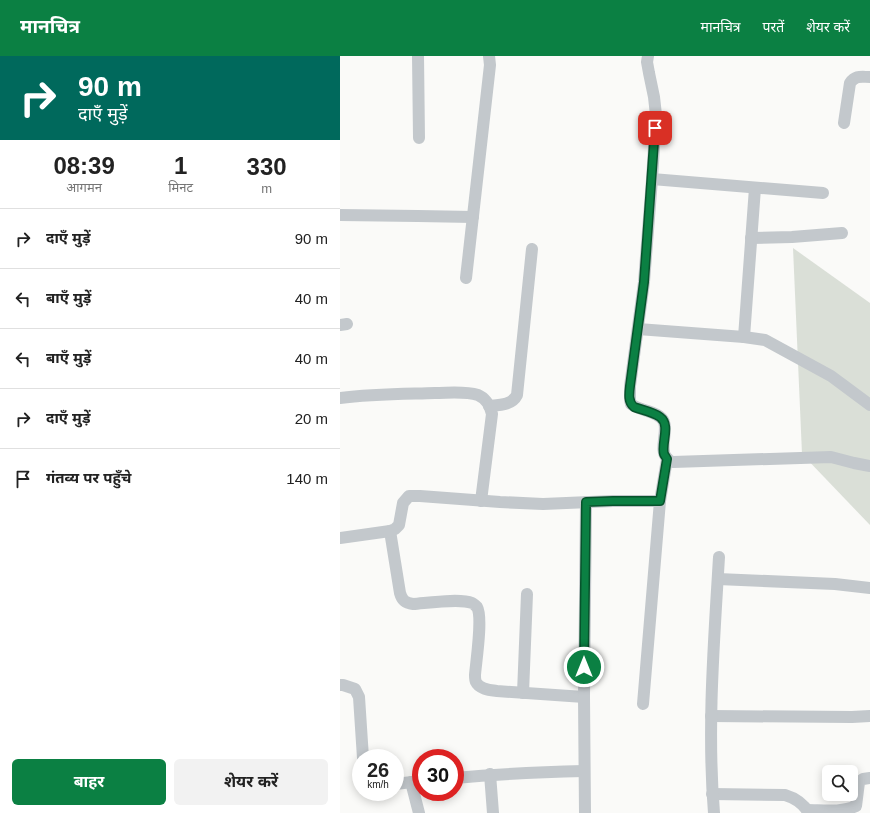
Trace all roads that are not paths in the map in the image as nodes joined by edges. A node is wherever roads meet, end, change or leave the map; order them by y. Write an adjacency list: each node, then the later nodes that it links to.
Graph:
1 (418, 56): 6 (street)
2 (489, 56): 11 (street)
3 (648, 56): 7 (street)
4 (870, 78): 5 (street)
5 (844, 123)
6 (419, 138)
7 (652, 180): 8 (street); 16 (street)
8 (755, 188): 9 (street); 13 (street)
9 (822, 193)
10 (340, 215): 11 (street)
11 (473, 217): 15 (street)
12 (842, 233): 13 (street)
13 (751, 238): 17 (street)
14 (532, 249): 20 (street)
15 (466, 278)
16 (638, 329): 17 (street); 21 (street)
17 (744, 337): 19 (street)
18 (340, 398): 20 (street)
19 (870, 405)
20 (490, 406): 23 (street)
21 (667, 459): 22 (street); 24 (street)
22 (870, 466)
23 (481, 500): 25 (street); 26 (street)
24 (660, 501): 25 (street); 35 (street)
25 (586, 502): 34 (street)
26 (390, 531): 27 (street); 33 (street)
27 (340, 538)
28 (719, 557): 29 (street)
29 (718, 579): 30 (street); 36 (street)
30 (870, 588)
31 (527, 594): 33 (street)
32 (340, 685): 38 (street)
33 (523, 693): 34 (street)
34 (584, 697): 39 (street)
35 (643, 704)
36 (711, 716): 37 (street); 43 (street)
37 (870, 716)
38 (363, 749)
39 (584, 771): 40 (street); 48 (street)
40 (490, 774): 41 (street); 47 (street)
41 (464, 777)
42 (870, 778): 45 (street)
43 (712, 794): 45 (street); 49 (street)
44 (418, 801): 46 (street)
45 (808, 811)
46 (419, 813)
47 (492, 813)
48 (585, 813)
49 (714, 813)

